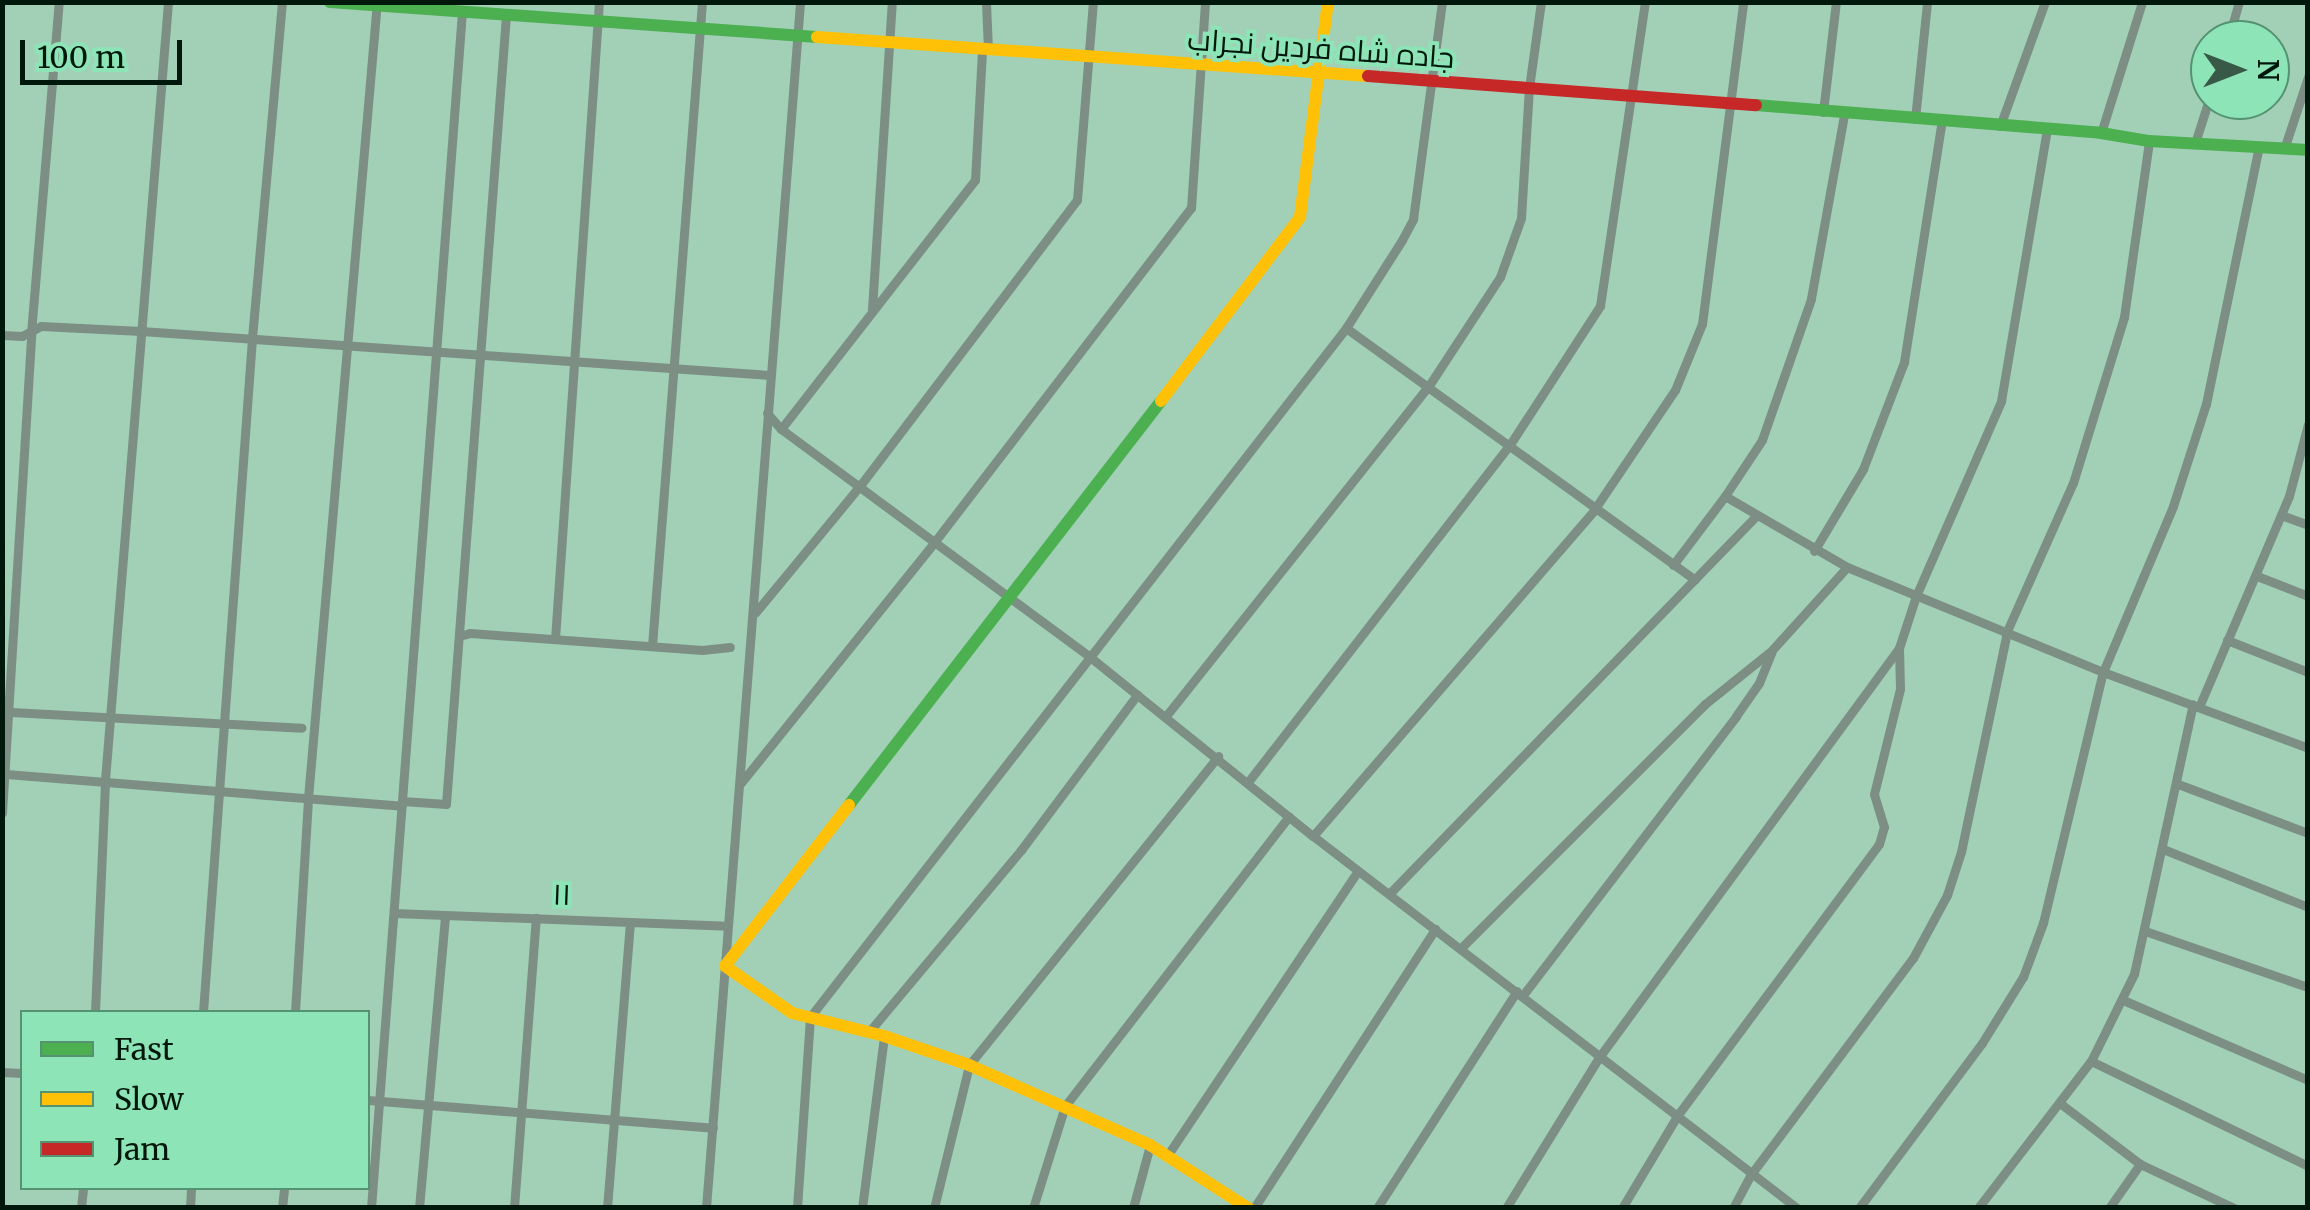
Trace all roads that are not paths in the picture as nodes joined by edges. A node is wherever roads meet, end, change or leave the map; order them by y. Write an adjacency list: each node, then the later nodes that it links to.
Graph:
1 (59, 2): 54 (street)
2 (168, 2): 53 (street)
3 (282, 2): 56 (street)
4 (330, 2): 21 (street, جاده شاه فردین نجراب)
5 (599, 2): 25 (street)
6 (702, 2): 26 (street)
7 (800, 2): 27 (street)
8 (892, 2): 28 (street)
9 (986, 2): 29 (street)
10 (1093, 2): 30 (street)
11 (1205, 2): 31 (street)
12 (1328, 2): 32 (street)
13 (1442, 2): 34 (street)
14 (1541, 2): 35 (street)
15 (1645, 2): 36 (street)
16 (1744, 2): 37 (street)
17 (1836, 2): 38 (street)
18 (1927, 2): 40 (street)
19 (2045, 2): 43 (street)
20 (2142, 2): 45 (street)
21 (377, 4): 23 (street, جاده شاه فردین نجراب); 57 (street)
22 (482, 8): 23 (street, جاده شاه فردین نجراب); 24 (street, جاده شاه فردین نجراب)
23 (462, 12): 58 (street)
24 (506, 15): 25 (street, جاده شاه فردین نجراب); 59 (street)
25 (598, 22): 26 (street, جاده شاه فردین نجراب); 60 (street)
26 (700, 29): 27 (street, جاده شاه فردین نجراب); 61 (street)
27 (798, 36): 28 (street, جاده شاه فردین نجراب); 62 (street)
28 (889, 42): 29 (street, جاده شاه فردین نجراب); 51 (street)
29 (985, 49): 30 (street, جاده شاه فردین نجراب); 51 (street)
30 (1088, 57): 31 (street, جاده شاه فردین نجراب); 69 (street)
31 (1198, 64): 32 (street, جاده شاه فردین نجراب); 75 (street)
32 (1319, 73): 34 (street, جاده شاه فردین نجراب); 81 (street)
33 (2307, 77): 49 (street)
34 (1431, 81): 35 (street, جاده شاه فردین نجراب); 52 (street)
35 (1530, 88): 36 (street, جاده شاه فردین نجراب); 63 (street)
36 (1632, 96): 37 (street, جاده شاه فردین نجراب); 67 (street)
37 (1732, 105): 38 (street, جاده شاه فردین نجراب); 71 (street)
38 (1823, 112): 39 (street, جاده شاه فردین نجراب)
39 (1844, 115): 40 (street, جاده شاه فردین نجراب); 70 (street)
40 (1914, 119): 41 (street, جاده شاه فردین نجراب)
41 (1942, 120): 43 (street, جاده شاه فردین نجراب); 76 (street)
42 (2203, 120): 47 (street)
43 (2000, 126): 44 (street, جاده شاه فردین نجراب)
44 (2047, 129): 45 (street, جاده شاه فردین نجراب); 82 (street)
45 (2101, 133): 46 (street, جاده شاه فردین نجراب)
46 (2149, 142): 47 (street, جاده شاه فردین نجراب); 85 (street)
47 (2196, 143): 48 (street, جاده شاه فردین نجراب)
48 (2259, 146): 49 (street, جاده شاه فردین نجراب); 94 (street)
49 (2284, 148): 50 (street, جاده شاه فردین نجراب)
50 (2308, 150)
51 (872, 310): 66 (street)
52 (1346, 328): 63 (street); 93 (street)
53 (141, 331): 54 (street); 56 (street); 100 (street)
54 (31, 333): 55 (street); 98 (street)
55 (2, 334)
56 (252, 338): 57 (street); 101 (street)
57 (349, 346): 58 (street); 111 (street)
58 (436, 352): 59 (street); 112 (street)
59 (480, 354): 60 (street); 86 (street)
60 (572, 361): 61 (street); 87 (street)
61 (673, 370): 62 (street); 89 (street)
62 (770, 374): 64 (street)
63 (1430, 384): 67 (street); 99 (street)
64 (768, 413): 66 (street); 84 (street)
65 (2308, 424): 68 (street)
66 (781, 429): 69 (street)
67 (1508, 446): 71 (street); 107 (street)
68 (2304, 462): 72 (street)
69 (858, 486): 75 (street); 84 (street)
70 (1725, 496): 73 (street); 77 (street)
71 (1594, 510): 77 (street); 116 (street)
72 (2281, 515): 74 (street); 79 (street)
73 (1756, 516): 76 (street); 80 (street)
74 (2308, 524)
75 (936, 540): 81 (street); 109 (street)
76 (1814, 551): 78 (street)
77 (1674, 565): 80 (street)
78 (1847, 567): 82 (street); 92 (street)
79 (2256, 576): 83 (street); 88 (street)
80 (1695, 580): 119 (street)
81 (1012, 596): 93 (street); 129 (street)
82 (1916, 596): 85 (street); 91 (street)
83 (2308, 596)
84 (754, 614): 109 (street)
85 (2007, 631): 94 (street); 156 (street)
86 (459, 636): 87 (street); 112 (street)
87 (555, 639): 89 (street)
88 (2227, 640): 95 (street); 97 (street)
89 (652, 646): 90 (street)
90 (730, 647)
91 (1899, 648): 139 (street); 149 (street)
92 (1772, 650): 128 (street); 131 (street)
93 (1090, 657): 96 (street); 136 (street)
94 (2103, 672): 97 (street); 175 (street)
95 (2308, 672)
96 (1137, 695): 99 (street); 137 (street)
97 (2196, 706): 103 (street); 108 (street)
98 (11, 712): 100 (street); 105 (street)
99 (1166, 716): 104 (street)
100 (110, 718): 101 (street); 106 (street)
101 (225, 724): 102 (street); 110 (street)
102 (302, 728)
103 (2308, 748)
104 (1218, 756): 107 (street); 141 (street)
105 (5, 770): 106 (street); 113 (street)
106 (105, 780): 110 (street); 133 (street)
107 (1248, 782): 114 (street)
108 (2178, 784): 115 (street); 117 (street)
109 (739, 786): 125 (street)
110 (219, 791): 111 (street); 134 (street)
111 (308, 798): 112 (street); 135 (street)
112 (402, 804): 121 (street)
113 (2, 813)
114 (1289, 816): 116 (street); 147 (street)
115 (2308, 833)
116 (1312, 836): 118 (street)
117 (2163, 849): 120 (street); 127 (street)
118 (1358, 872): 119 (street); 153 (street)
119 (1390, 893): 126 (street)
120 (2308, 906)
121 (394, 913): 122 (street, ۱۱); 144 (street)
122 (445, 915): 123 (street, ۱۱); 146 (street)
123 (536, 918): 124 (street, ۱۱); 148 (street)
124 (630, 922): 125 (street, ۱۱); 150 (street)
125 (727, 926): 129 (street)
126 (1435, 929): 128 (street); 169 (street)
127 (2145, 931): 130 (street); 132 (street)
128 (1461, 948): 131 (street)
129 (726, 966): 136 (street); 151 (street)
130 (2308, 986)
131 (1520, 993): 139 (street); 170 (street)
132 (2122, 1000): 140 (street); 142 (street)
133 (94, 1010)
134 (203, 1010)
135 (295, 1010)
136 (810, 1018): 137 (street); 164 (street)
137 (868, 1034): 138 (street)
138 (884, 1036): 141 (street); 165 (street)
139 (1600, 1056): 149 (street); 171 (street)
140 (2091, 1061): 145 (street); 155 (street)
141 (969, 1064): 147 (street); 166 (street)
142 (2308, 1080)
143 (370, 1100): 144 (street)
144 (380, 1101): 146 (street); 159 (street)
145 (2060, 1104): 154 (street); 176 (street)
146 (429, 1105): 148 (street); 160 (street)
147 (1066, 1106): 152 (street); 167 (street)
148 (523, 1112): 150 (street); 161 (street)
149 (1677, 1116): 156 (street); 172 (street)
150 (614, 1120): 151 (street); 162 (street)
151 (713, 1128): 163 (street)
152 (1150, 1145): 153 (street); 168 (street)
153 (1166, 1156): 157 (street)
154 (2140, 1164): 158 (street); 177 (street)
155 (2308, 1166)
156 (1752, 1173): 173 (street); 174 (street)
157 (1229, 1201): 169 (street)
158 (2217, 1204): 178 (street)
159 (370, 1208)
160 (419, 1208)
161 (514, 1208)
162 (607, 1208)
163 (706, 1208)
164 (797, 1208)
165 (862, 1208)
166 (934, 1208)
167 (1033, 1208)
168 (1133, 1208)
169 (1251, 1208)
170 (1377, 1208)
171 (1506, 1208)
172 (1622, 1208)
173 (1733, 1208)
174 (1797, 1208)
175 (1859, 1208)
176 (1978, 1208)
177 (2109, 1208)
178 (2234, 1208)

